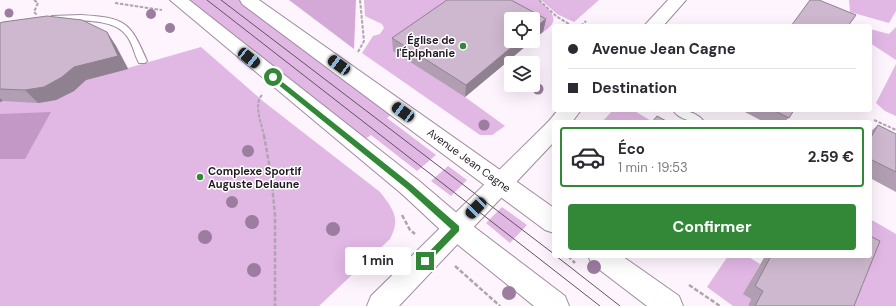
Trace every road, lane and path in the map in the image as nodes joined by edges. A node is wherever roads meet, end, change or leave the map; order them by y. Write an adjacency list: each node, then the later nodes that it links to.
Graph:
1 (34, 0): 7 (path)
2 (178, 0): 25 (street)
3 (248, 0): 23 (street, Avenue Jean Cagne)
4 (360, 0): 13 (path)
5 (539, 0): 10 (path)
6 (678, 0): 12 (street)
7 (35, 14)
8 (43, 20): 14 (lane)
9 (586, 21): 11 (path)
10 (569, 24)
11 (583, 24)
12 (655, 24)
13 (356, 55)
14 (142, 61)
15 (262, 95): 29 (path)
16 (569, 112): 18 (street)
17 (682, 112): 19 (lane)
18 (562, 120)
19 (696, 120)
20 (874, 120): 22 (path)
21 (552, 130): 23 (street)
22 (896, 130)
23 (501, 182): 24 (street, Avenue Jean Cagne); 25 (street)
24 (552, 220)
25 (456, 228): 30 (street); 31 (street)
26 (570, 258): 28 (path)
27 (604, 258): 32 (street)
28 (576, 263)
29 (275, 306)
30 (381, 306)
31 (555, 306)
32 (669, 306)

